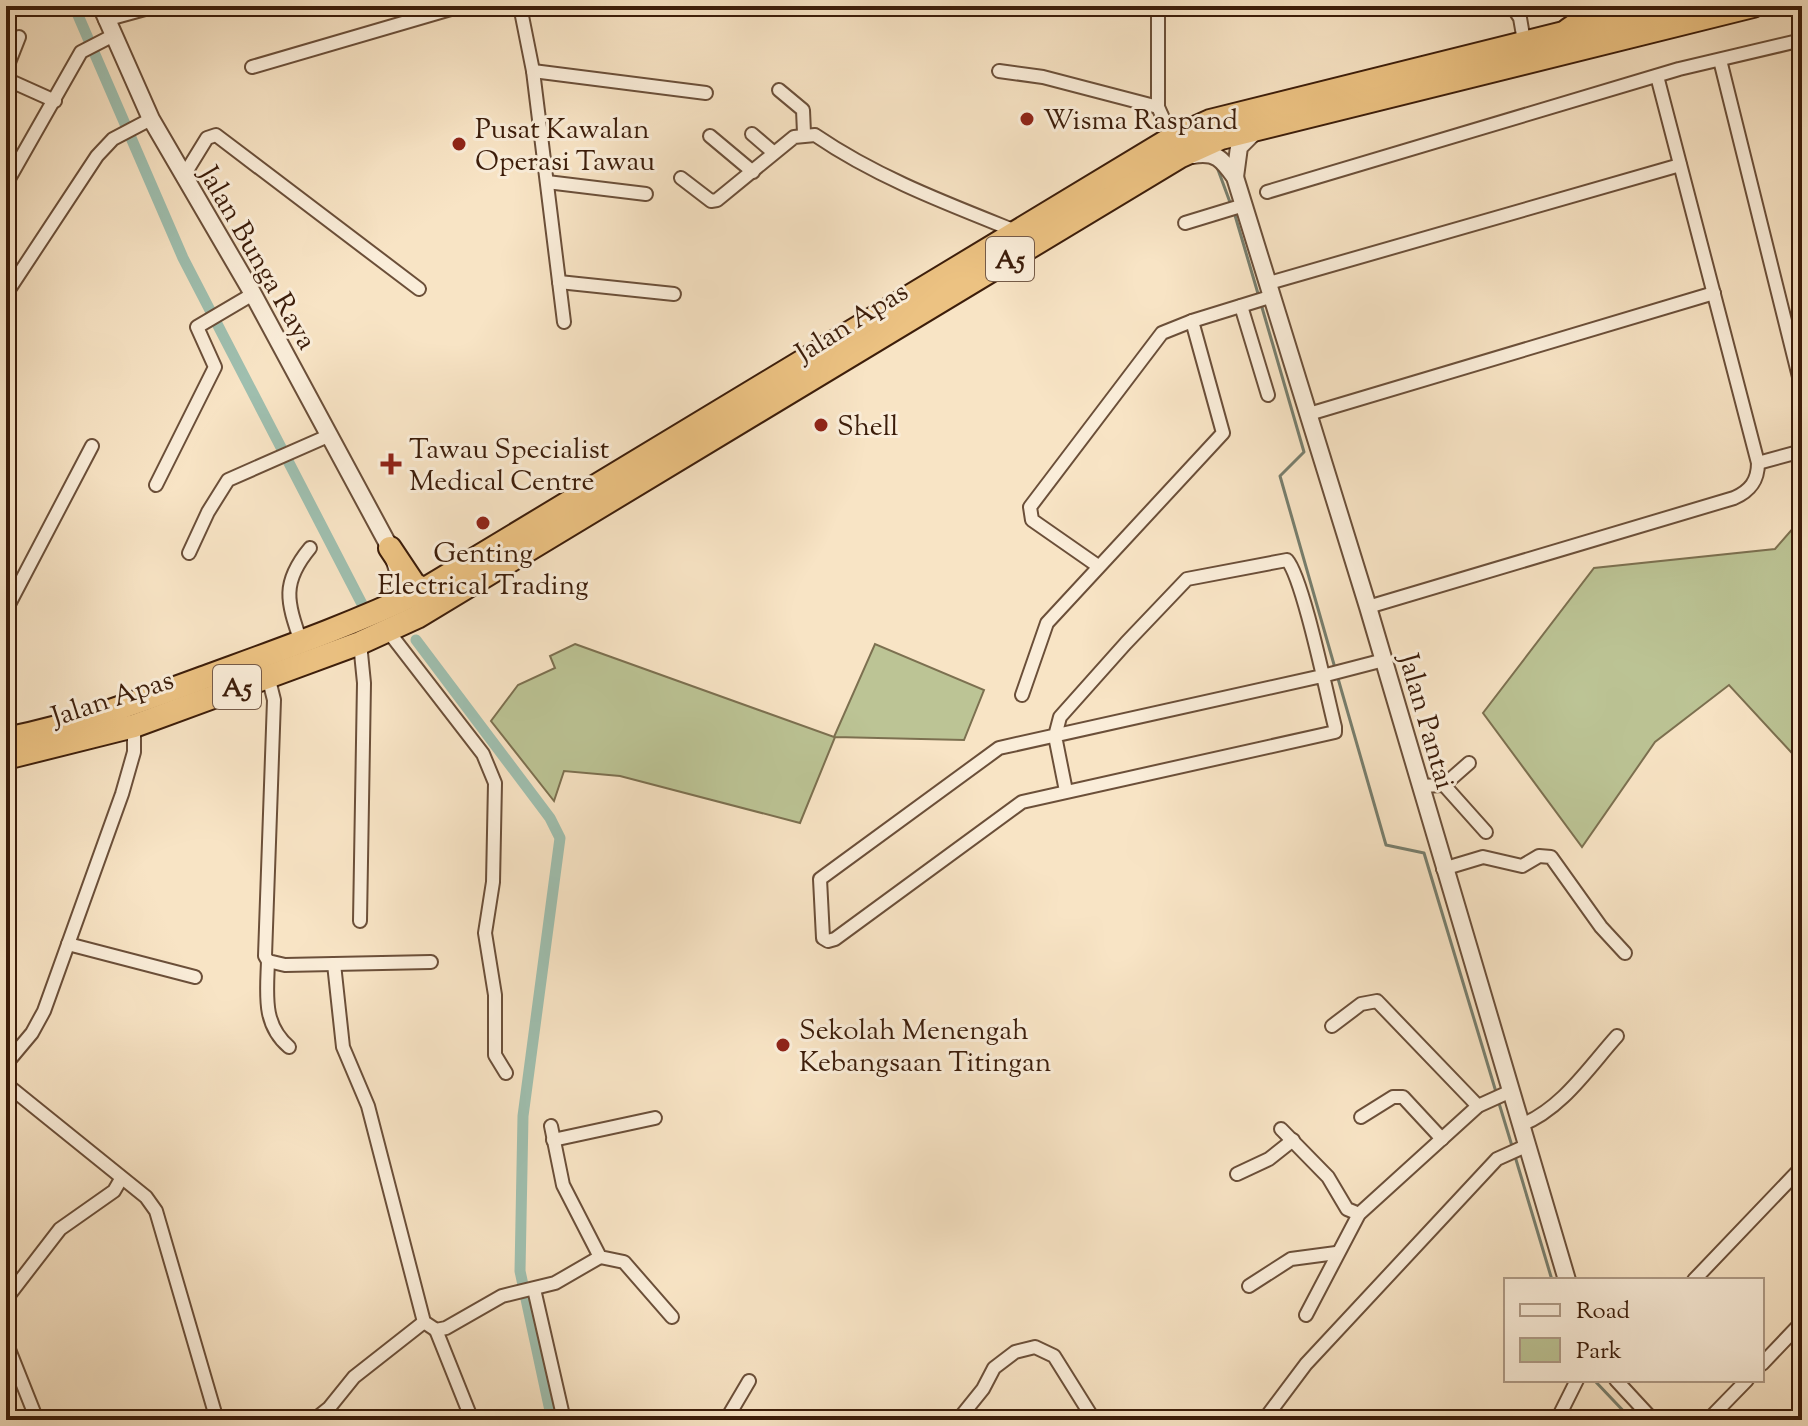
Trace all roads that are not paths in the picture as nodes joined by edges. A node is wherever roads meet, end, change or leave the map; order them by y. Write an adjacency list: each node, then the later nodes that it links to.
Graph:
1 (156, 6): 10 (street)
2 (461, 6): 15 (street)
3 (520, 6): 17 (street)
4 (1158, 6): 24 (street)
5 (1512, 6): 13 (street)
6 (1630, 6): 8 (highway)
7 (1748, 7): 9 (highway)
8 (1664, 8): 9 (highway, Jalan Apas / A5)
9 (1604, 19): 13 (highway, Jalan Apas / A5); 13 (highway, Jalan Apas / A5)
10 (104, 26): 23 (street); 25 (street, Jalan Bunga Raya)
11 (19, 37): 16 (street)
12 (1802, 40): 14 (street)
13 (1520, 49): 26 (highway, Jalan Apas / A5); 30 (highway, Jalan Apas / A5)
14 (1720, 60): 19 (street); 54 (street)
15 (252, 67)
16 (6, 70)
17 (533, 71): 22 (street); 37 (street)
18 (999, 71): 24 (street)
19 (1657, 76): 32 (street); 39 (street)
20 (6, 79): 23 (street)
21 (779, 90): 27 (street)
22 (706, 93)
23 (55, 101): 38 (street)
24 (1158, 107): 30 (street)
25 (151, 119): 34 (street, Jalan Bunga Raya); 48 (street)
26 (1260, 127): 30 (highway, Jalan Apas / A5); 35 (street)
27 (804, 133): 31 (street); 43 (street)
28 (752, 134): 31 (street)
29 (710, 136): 33 (street)
30 (1176, 148): 35 (street); 43 (highway, Jalan Apas / A5); 68 (highway, Jalan Apas / A5)
31 (773, 152): 33 (street)
32 (1680, 165): 46 (street); 47 (street)
33 (753, 172): 36 (street)
34 (183, 177): 45 (street); 49 (street, Jalan Bunga Raya)
35 (1235, 177): 41 (street, Jalan Pantai)
36 (681, 178)
37 (547, 182): 40 (street); 44 (street)
38 (6, 184)
39 (1267, 192)
40 (646, 194)
41 (1241, 206): 42 (street); 46 (street, Jalan Pantai)
42 (1185, 223)
43 (1018, 232): 65 (highway, Jalan Apas / A5)
44 (559, 282): 50 (street); 53 (street)
45 (419, 289)
46 (1269, 292): 51 (street); 56 (street, Jalan Pantai)
47 (1714, 293): 56 (street); 60 (street)
48 (6, 294)
49 (253, 294): 57 (street, Jalan Bunga Raya); 61 (street)
50 (674, 294)
51 (1245, 305): 52 (street); 55 (street)
52 (1192, 321): 66 (street); 66 (street)
53 (564, 322)
54 (1802, 389)
55 (1268, 395)
56 (1309, 414): 69 (street, Jalan Pantai)
57 (328, 436): 62 (street, Jalan Bunga Raya); 64 (street)
58 (92, 446): 70 (street)
59 (1802, 451): 60 (street)
60 (1758, 463): 69 (street)
61 (156, 485)
62 (385, 539): 65 (street); 67 (highway); 71 (street)
63 (310, 548): 72 (street)
64 (189, 553)
65 (480, 558): 67 (highway, Jalan Apas / A5)
66 (1098, 566): 77 (street)
67 (422, 591): 68 (highway); 71 (highway, Jalan Apas / A5)
68 (458, 593): 71 (highway, Jalan Apas / A5)
69 (1368, 607): 74 (street, Jalan Pantai)
70 (6, 610)
71 (380, 623): 72 (highway, Jalan Apas / A5); 73 (highway, Jalan Apas / A5); 101 (street)
72 (301, 642): 79 (highway, Jalan Apas / A5)
73 (360, 643): 76 (highway, Jalan Apas / A5); 90 (street)
74 (1384, 660): 75 (street); 86 (street, Jalan Pantai)
75 (1326, 675): 81 (street); 81 (street); 87 (street)
76 (268, 676): 78 (highway, Jalan Apas / A5); 93 (street)
77 (1022, 695)
78 (206, 698): 79 (highway); 80 (highway, Jalan Apas / A5)
79 (147, 699): 82 (highway, Jalan Apas / A5)
80 (134, 726): 83 (highway, Jalan Apas / A5); 91 (street)
81 (1055, 736): 87 (street); 87 (street)
82 (6, 739)
83 (6, 758)
84 (1469, 763): 85 (street)
85 (1444, 785): 86 (street); 88 (street)
86 (1420, 786): 89 (street, Jalan Pantai)
87 (1066, 791)
88 (1486, 832)
89 (1443, 869): 92 (street); 103 (street, Jalan Pantai)
90 (360, 921)
91 (68, 944): 96 (street); 100 (street)
92 (1625, 953)
93 (268, 961): 95 (street); 99 (street)
94 (431, 962): 95 (street)
95 (334, 964): 127 (street)
96 (195, 977)
97 (1332, 1026): 104 (street)
98 (1617, 1036): 107 (street)
99 (289, 1047)
100 (6, 1064)
101 (506, 1073)
102 (6, 1084): 116 (street)
103 (1507, 1092): 104 (street); 107 (street, Jalan Pantai)
104 (1483, 1103): 110 (street)
105 (1361, 1117): 110 (street)
106 (655, 1118): 111 (street)
107 (1521, 1125): 113 (street, Jalan Pantai)
108 (551, 1126): 111 (street)
109 (1281, 1129): 112 (street)
110 (1442, 1139): 117 (street)
111 (553, 1140): 119 (street)
112 (1293, 1140): 115 (street); 117 (street)
113 (1524, 1146): 120 (street, Jalan Pantai); 144 (street)
114 (1802, 1167): 121 (street)
115 (1237, 1174)
116 (121, 1179): 124 (street); 137 (street)
117 (1359, 1214): 118 (street)
118 (1336, 1253): 122 (street); 125 (street)
119 (600, 1257): 123 (street); 126 (street)
120 (1566, 1278)
121 (1696, 1278)
122 (1249, 1286)
123 (532, 1290): 129 (street); 140 (street)
124 (6, 1299)
125 (1306, 1315)
126 (672, 1317)
127 (424, 1322): 129 (street); 138 (street)
128 (1802, 1322): 131 (street)
129 (436, 1330): 139 (street)
130 (6, 1342): 136 (street)
131 (1764, 1362)
132 (749, 1381): 141 (street)
133 (1576, 1382): 145 (street)
134 (1618, 1382): 146 (street)
135 (1745, 1382): 147 (street)
136 (37, 1420)
137 (217, 1420)
138 (314, 1420)
139 (472, 1420)
140 (564, 1420)
141 (726, 1420)
142 (958, 1420): 143 (street)
143 (1094, 1420)
144 (1264, 1420)
145 (1557, 1420)
146 (1653, 1420)
147 (1708, 1420)

